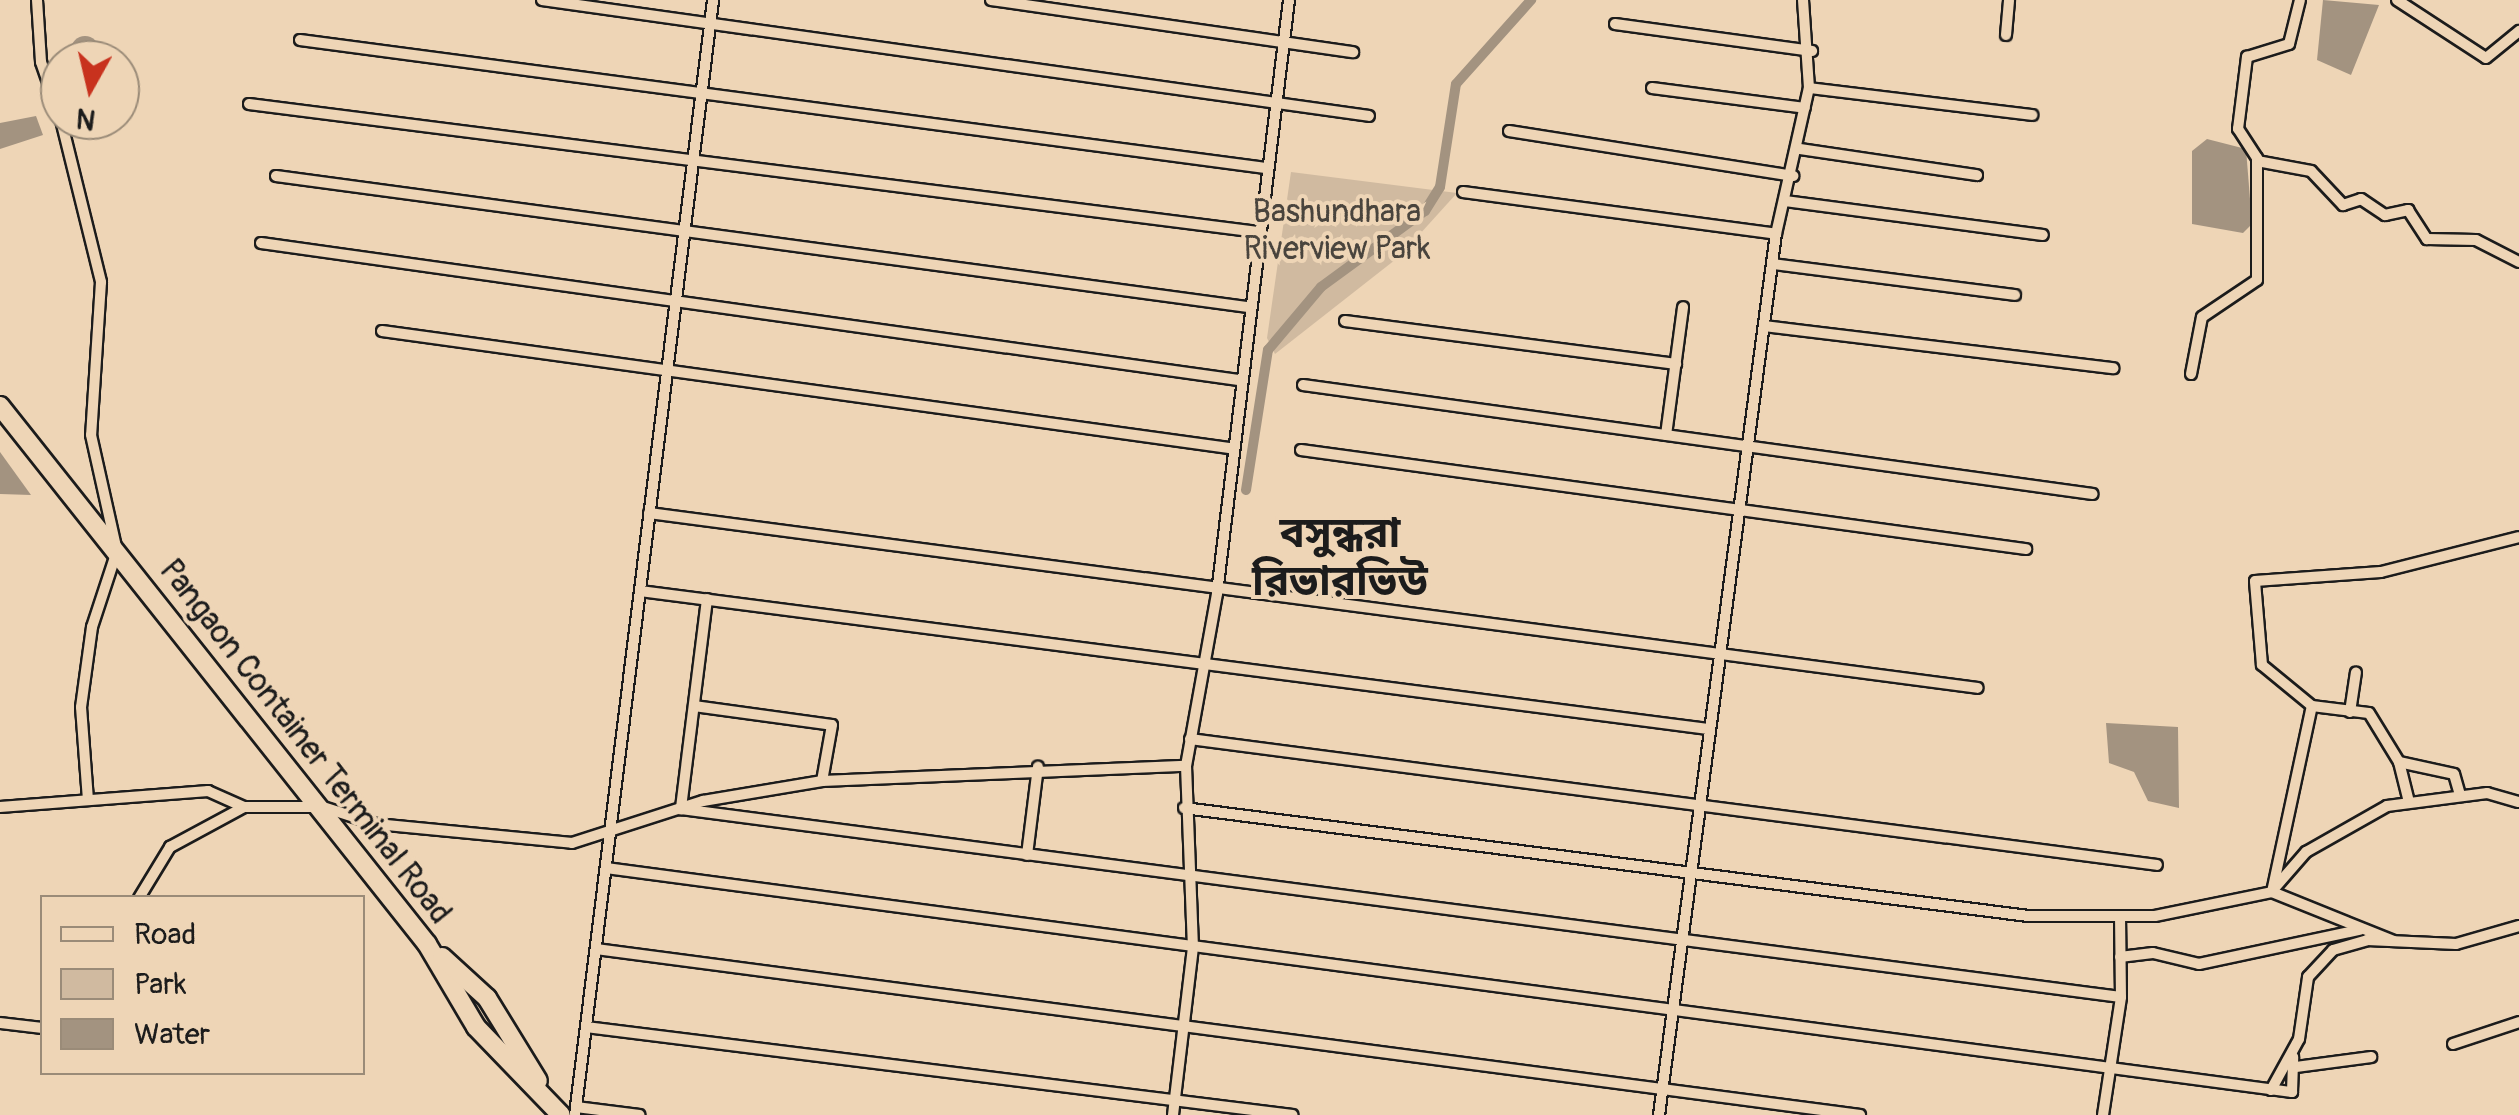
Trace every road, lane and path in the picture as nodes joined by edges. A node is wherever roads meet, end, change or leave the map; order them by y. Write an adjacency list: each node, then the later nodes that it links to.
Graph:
1 (37, 0): 16 (street)
2 (542, 0): 10 (street)
3 (713, 0): 10 (street)
4 (991, 0): 15 (street)
5 (1288, 0): 15 (street)
6 (1803, 0): 17 (street)
7 (2009, 0): 13 (street)
8 (2300, 0): 31 (street)
9 (2397, 0): 12 (street)
10 (710, 24): 21 (street); 22 (street)
11 (1614, 24): 17 (street)
12 (2519, 31)
13 (2006, 35)
14 (300, 40): 21 (street)
15 (1284, 40): 18 (street); 22 (street)
16 (40, 46)
17 (1812, 51): 20 (street)
18 (1353, 52)
19 (1652, 88): 24 (street)
20 (1809, 88): 24 (street); 25 (street)
21 (702, 92): 30 (street); 32 (street)
22 (1275, 103): 26 (street); 32 (street)
23 (250, 104): 30 (street)
24 (1806, 108): 29 (street)
25 (2032, 115)
26 (1369, 116)
27 (1509, 131): 35 (street)
28 (65, 140): 68 (street)
29 (1800, 150): 33 (street); 35 (street)
30 (693, 160): 38 (street); 39 (street)
31 (2257, 161): 43 (street); 55 (street)
32 (1266, 168): 39 (street)
33 (1978, 175)
34 (276, 176): 38 (street)
35 (1793, 176): 37 (street)
36 (1463, 192): 40 (street)
37 (1785, 202): 40 (street); 41 (street)
38 (684, 232): 46 (street); 47 (street)
39 (1258, 232): 47 (street)
40 (1776, 234): 44 (street)
41 (2044, 235)
42 (261, 243): 46 (street)
43 (2519, 262)
44 (1772, 264): 45 (street); 50 (street)
45 (2014, 295)
46 (676, 299): 54 (street); 56 (street)
47 (1248, 307): 56 (street)
48 (1684, 307): 52 (street)
49 (1346, 321): 52 (street)
50 (1764, 326): 53 (street); 60 (street)
51 (382, 331): 54 (street)
52 (1676, 364): 59 (street)
53 (2113, 368)
54 (667, 370): 61 (street); 65 (street)
55 (2191, 374)
56 (1238, 380): 61 (street)
57 (1304, 385): 59 (street)
58 (0, 406): 68 (highway, Pangaon Container Terminal Road)
59 (1666, 435): 60 (street)
60 (1747, 446): 63 (street); 64 (street)
61 (1229, 448): 70 (street)
62 (1301, 450): 64 (street)
63 (2093, 494)
64 (1739, 510): 67 (street); 72 (street)
65 (650, 513): 69 (street); 70 (street)
66 (2519, 537): 77 (street)
67 (2026, 549)
68 (117, 551): 86 (street); 92 (highway, Pangaon Container Terminal Road)
69 (640, 591): 71 (street); 95 (street)
70 (1217, 593): 72 (street); 73 (street)
71 (707, 599): 73 (street); 76 (street)
72 (1718, 657): 75 (street); 79 (street)
73 (1203, 660): 79 (street); 80 (street)
74 (2356, 672): 78 (street)
75 (1978, 688)
76 (694, 706): 84 (street); 94 (street)
77 (2312, 706): 78 (street); 101 (street)
78 (2350, 712): 81 (street)
79 (1708, 729): 87 (street)
80 (1190, 739): 82 (street); 87 (street)
81 (2399, 762): 85 (street); 88 (street)
82 (1186, 766): 83 (street); 93 (street)
83 (1038, 767): 84 (street); 96 (street)
84 (822, 781): 94 (street)
85 (2460, 795): 88 (street); 89 (street)
86 (88, 800): 90 (street); 91 (street)
87 (1698, 800): 97 (street); 99 (street)
88 (2409, 802): 101 (street)
89 (2519, 802)
90 (0, 807)
91 (244, 807): 92 (street); 102 (street)
92 (323, 807): 95 (street); 125 (highway, Pangaon Container Terminal Road)
93 (1184, 808): 99 (street); 100 (street)
94 (681, 809): 95 (street); 96 (street)
95 (609, 837): 98 (street)
96 (1027, 855): 100 (street)
97 (2156, 865)
98 (606, 868): 108 (street); 109 (street)
99 (1690, 870): 103 (street); 106 (street)
100 (1187, 876): 106 (street); 108 (street)
101 (2272, 892): 103 (street); 105 (street)
102 (141, 895)
103 (2120, 918): 110 (street)
104 (2519, 926): 107 (street)
105 (2359, 930): 107 (street); 110 (street)
106 (1681, 939): 111 (street); 112 (street)
107 (2394, 941): 120 (street)
108 (1193, 948): 112 (street); 115 (street)
109 (596, 949): 115 (street); 116 (street)
110 (2120, 957): 111 (street)
111 (2121, 997): 121 (street)
112 (1673, 1008): 121 (street); 122 (street)
113 (2519, 1022): 118 (street)
114 (0, 1023): 117 (street)
115 (1187, 1023): 122 (street); 124 (street)
116 (586, 1027): 124 (street); 125 (street)
117 (40, 1028)
118 (2454, 1044)
119 (2372, 1057): 120 (street)
120 (2294, 1062): 123 (street); 123 (street)
121 (2111, 1069): 123 (street); 132 (street)
122 (1662, 1088): 130 (street); 131 (street)
123 (2270, 1090)
124 (1177, 1099): 126 (street); 128 (street)
125 (570, 1112): 127 (street)
126 (1253, 1112): 129 (street)
127 (639, 1115)
128 (1173, 1115)
129 (1293, 1115)
130 (1659, 1115)
131 (1860, 1115)
132 (2103, 1115)

